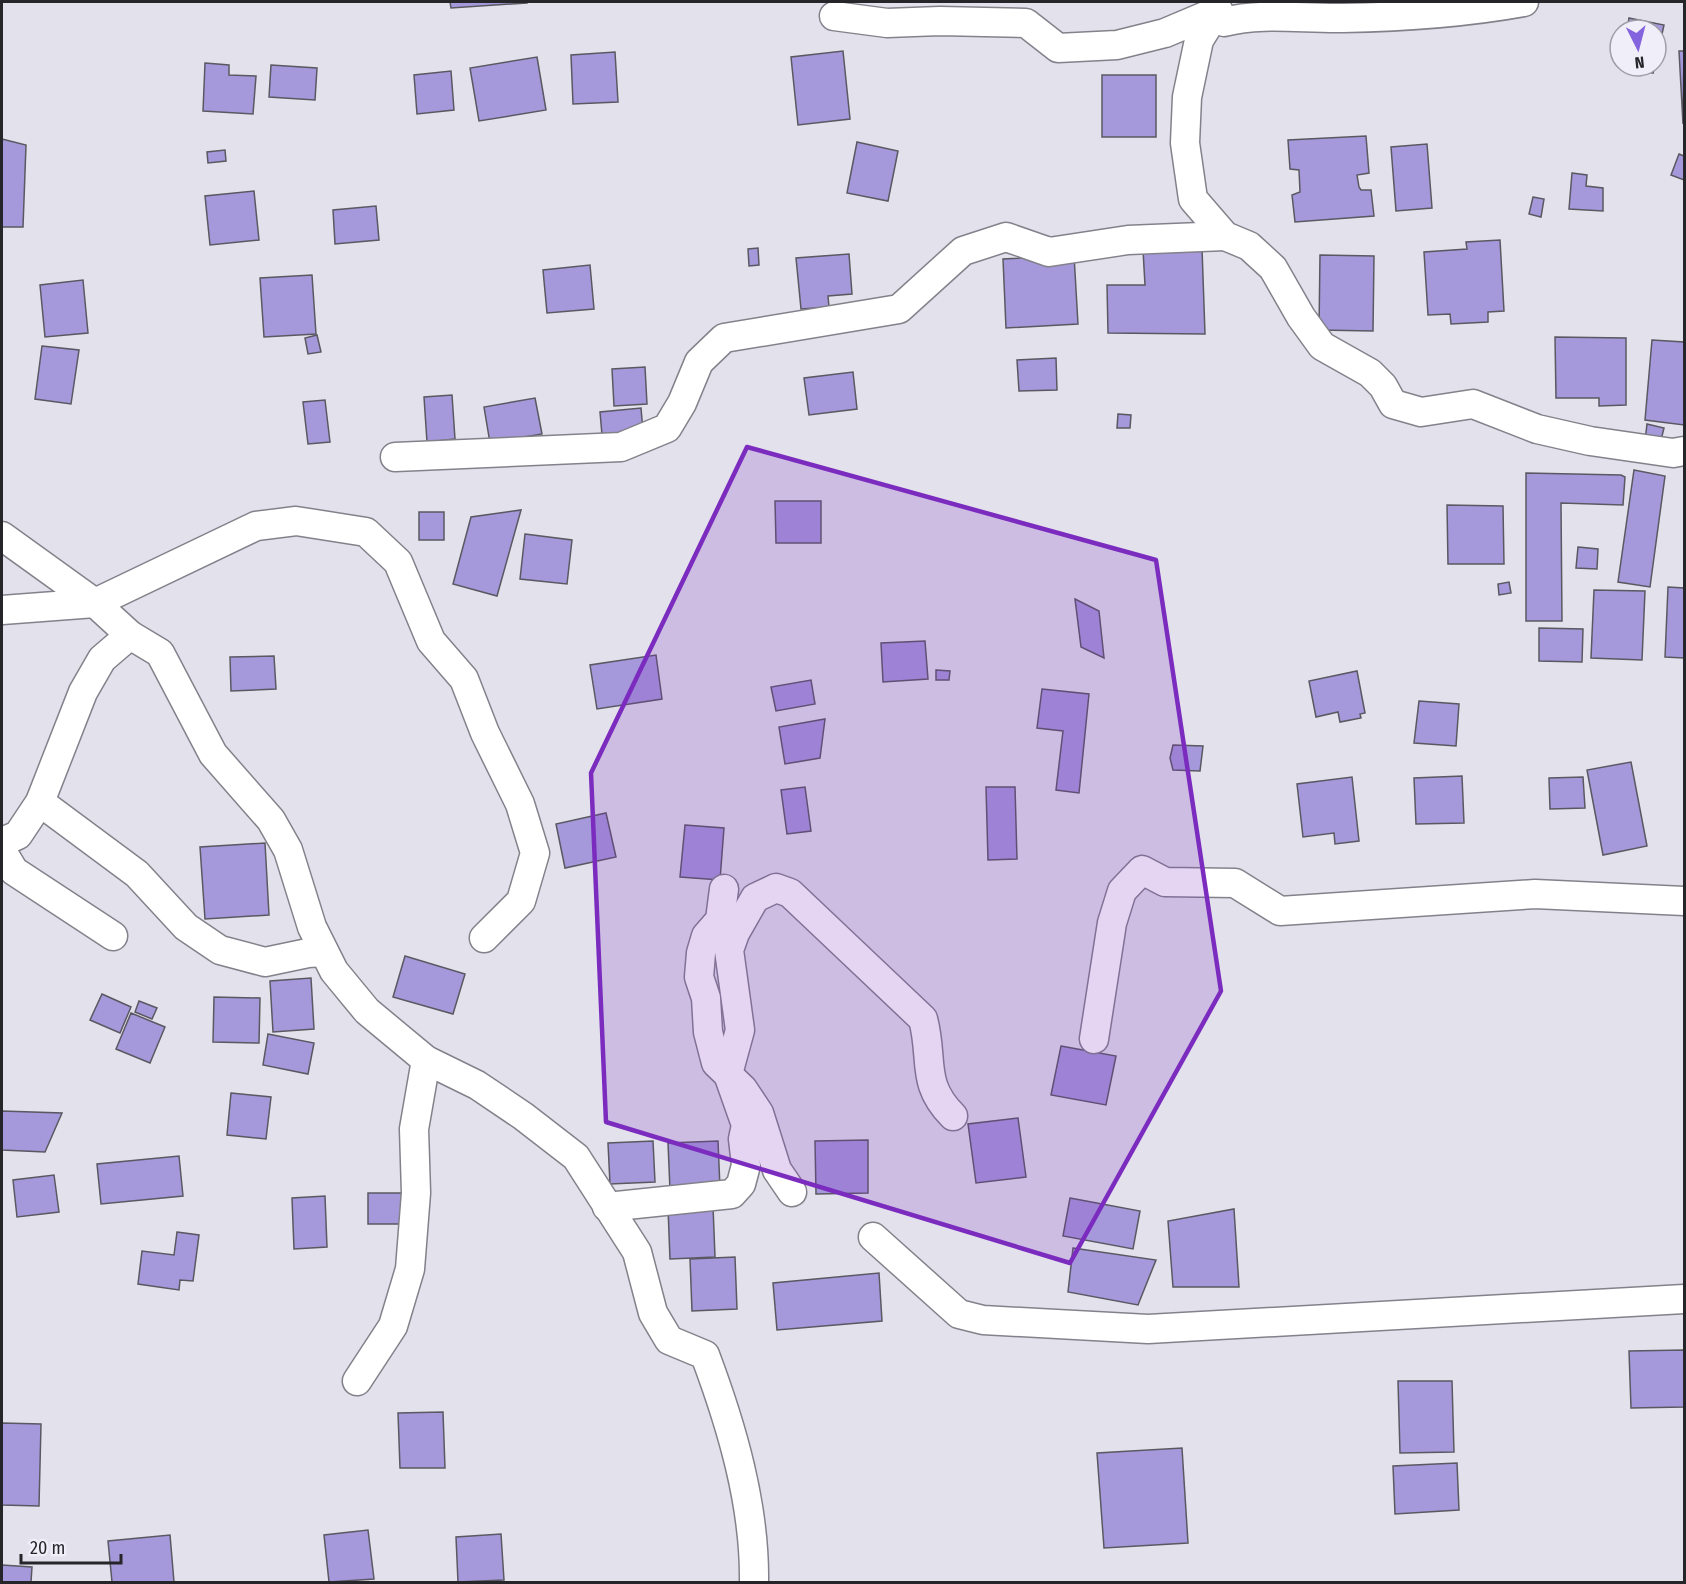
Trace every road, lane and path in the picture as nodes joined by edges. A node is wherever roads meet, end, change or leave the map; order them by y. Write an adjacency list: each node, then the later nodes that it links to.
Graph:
1 (1524, 2): 2 (street)
2 (1216, 6): 3 (street); 4 (street)
3 (834, 16)
4 (1225, 236): 5 (street); 6 (street)
5 (1684, 451)
6 (395, 458)
7 (2, 536): 8 (street)
8 (95, 603): 9 (street); 10 (street); 17 (street)
9 (2, 610)
10 (130, 635): 11 (street); 18 (street)
11 (40, 802): 12 (street); 18 (street)
12 (2, 842)
13 (2, 851): 16 (street)
14 (724, 889): 21 (street)
15 (1684, 901): 19 (street)
16 (113, 936)
17 (484, 938)
18 (324, 952): 20 (street)
19 (1094, 1039)
20 (426, 1060): 24 (street); 27 (street)
21 (728, 1074): 22 (street); 23 (street); 24 (street)
22 (953, 1116)
23 (792, 1192)
24 (607, 1207): 28 (street)
25 (873, 1237): 26 (street)
26 (1684, 1299)
27 (357, 1381)
28 (754, 1582)

